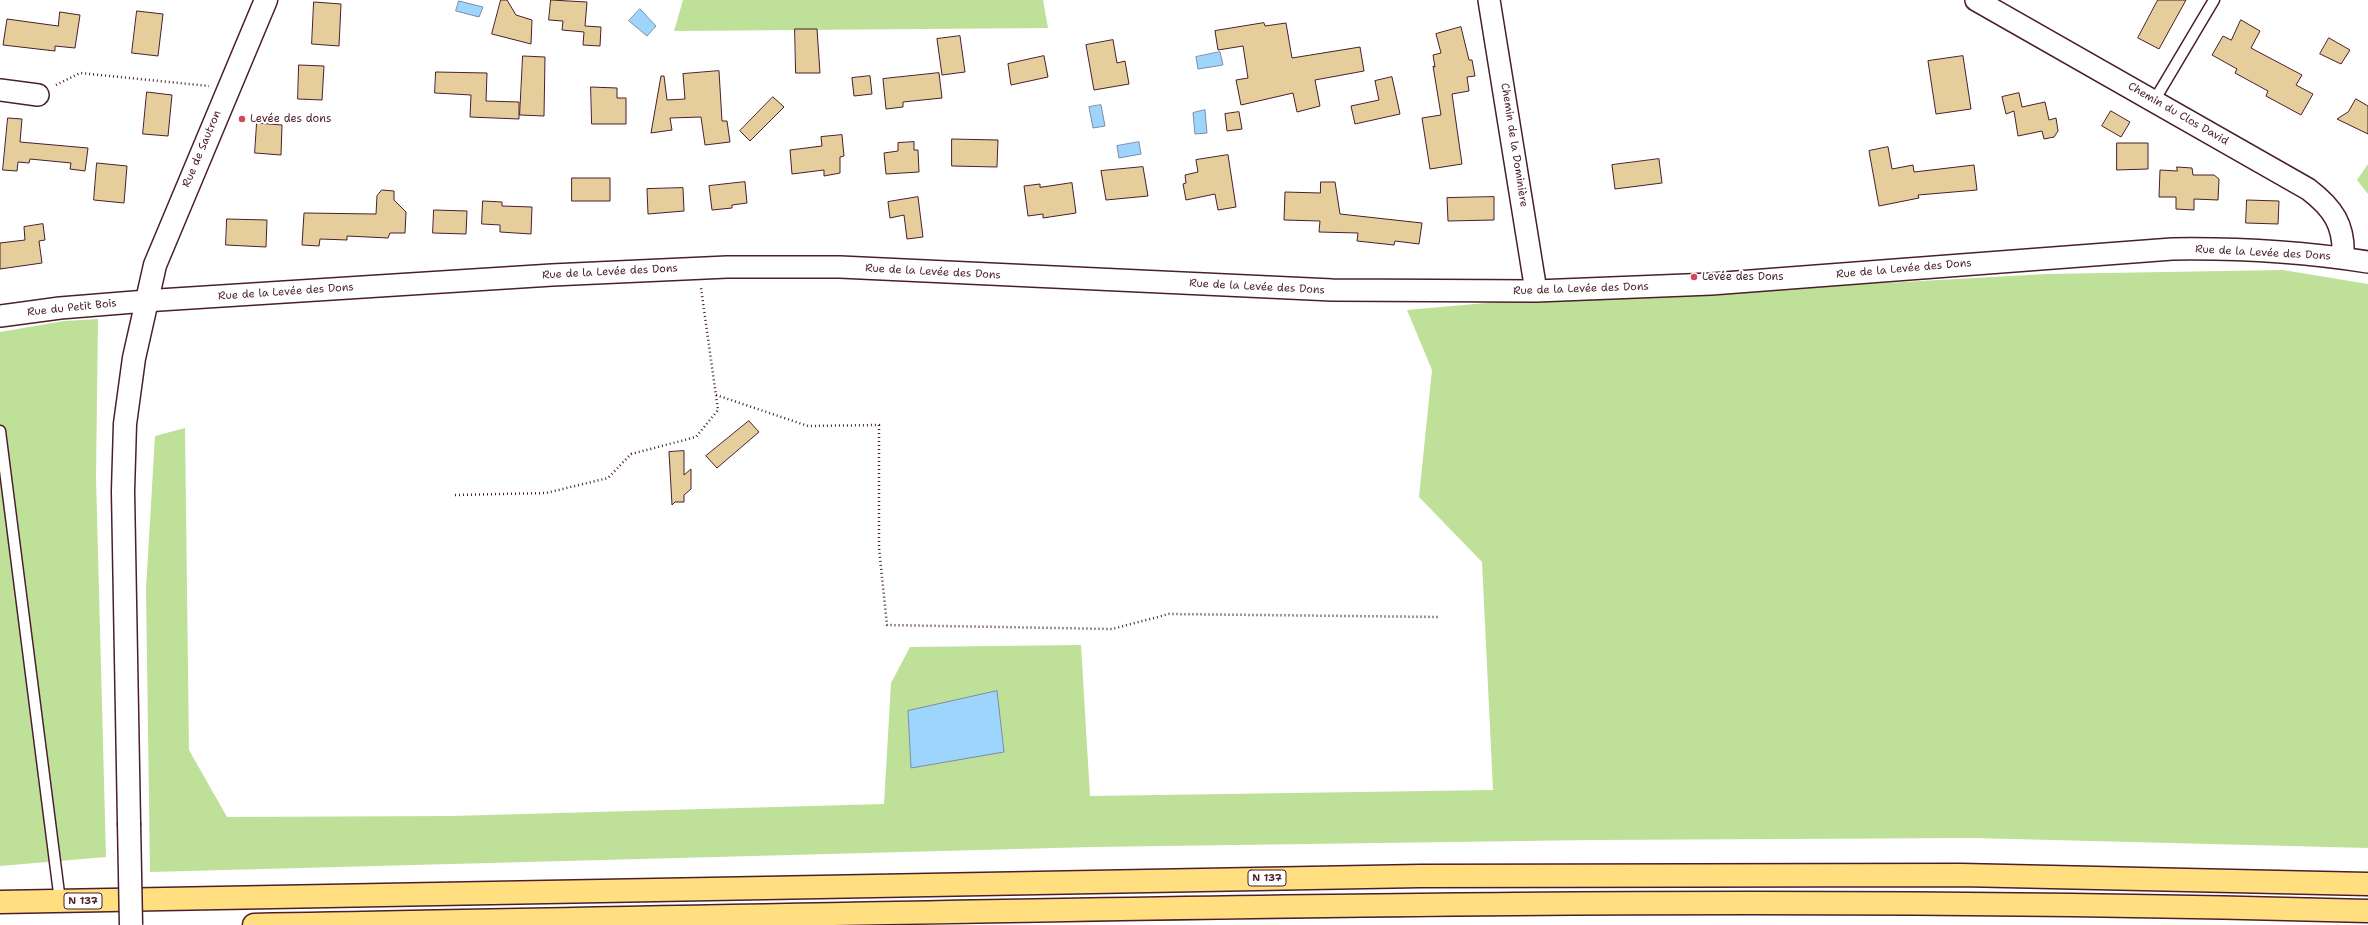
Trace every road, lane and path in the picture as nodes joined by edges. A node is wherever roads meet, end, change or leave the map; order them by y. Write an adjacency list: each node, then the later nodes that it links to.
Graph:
1 (266, 0): 14 (street, Rue de Sautron)
2 (1489, 0): 13 (street, Chemin de la Dominière)
3 (1976, 0): 5 (street, Chemin du Clos David)
4 (2214, 0): 9 (lane)
5 (2005, 7): 9 (street, Chemin du Clos David)
6 (215, 86): 8 (path)
7 (0, 90): 8 (street)
8 (38, 95)
9 (2154, 101): 10 (street, Chemin du Clos David)
10 (2343, 258): 11 (street, Rue de la Levée des Dons); 13 (street, Rue de la Levée des Dons)
11 (2368, 262)
12 (699, 268): 13 (street, Rue de la Levée des Dons); 14 (street, Rue de la Levée des Dons); 16 (path)
13 (1536, 291)
14 (145, 301): 15 (street, Rue du Petit Bois); 24 (street, Rue de Sautron, bridge)
15 (0, 316)
16 (716, 394): 18 (path); 19 (path)
17 (0, 431): 21 (lane)
18 (455, 495)
19 (1440, 617)
20 (2368, 884): 21 (highway, N 137)
21 (60, 901): 22 (highway, N 137)
22 (0, 902)
23 (2368, 911): 25 (highway)
24 (131, 925)
25 (254, 925)

